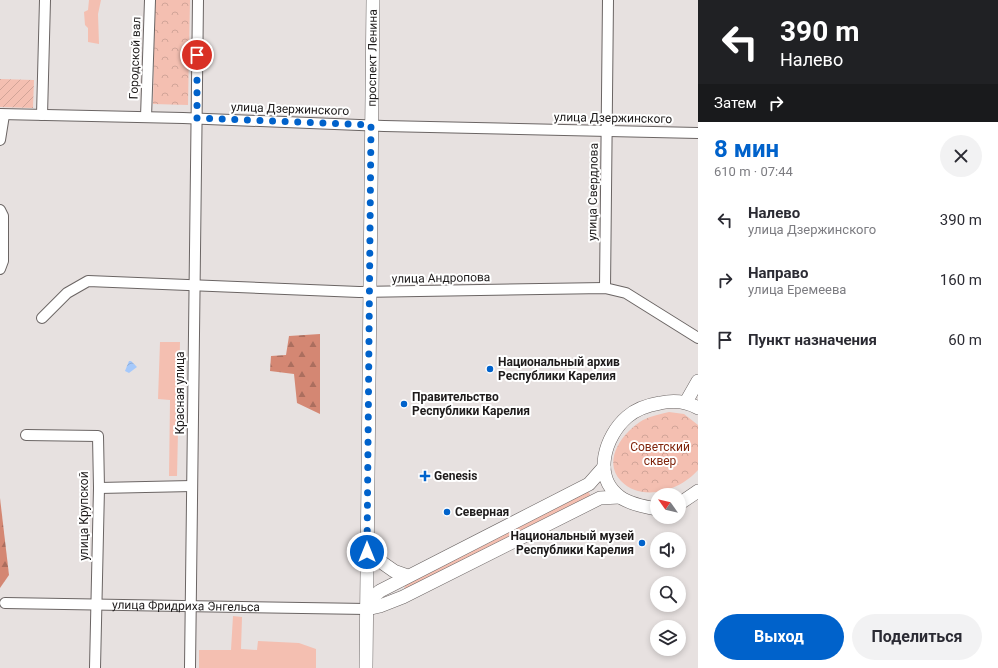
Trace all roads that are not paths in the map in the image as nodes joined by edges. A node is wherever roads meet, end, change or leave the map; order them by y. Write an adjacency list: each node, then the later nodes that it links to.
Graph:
1 (46, 0): 7 (street)
2 (150, 0): 8 (street, Городской вал)
3 (198, 0): 9 (street, Красная улица)
4 (372, 0): 10 (main road, проспект Ленина)
5 (608, 0): 11 (street, улица Свердлова)
6 (2, 115): 7 (street, улица Дзержинского); 13 (street)
7 (42, 115): 8 (street, улица Дзержинского)
8 (142, 117): 9 (street, улица Дзержинского)
9 (197, 118): 10 (street, улица Дзержинского); 16 (street, Красная улица)
10 (371, 125): 11 (street, улица Дзержинского); 18 (main road, проспект Ленина)
11 (607, 132): 12 (street, улица Дзержинского); 17 (street, улица Свердлова)
12 (698, 134)
13 (0, 140)
14 (0, 210): 15 (street)
15 (0, 269)
16 (193, 284): 18 (street, улица Андропова); 19 (street, улица Андропова); 26 (street, Красная улица)
17 (605, 288): 18 (street, улица Андропова); 20 (street, улица Андропова)
18 (369, 292): 32 (main road, проспект Ленина)
19 (42, 318)
20 (698, 338)
21 (698, 381): 22 (main road)
22 (686, 402): 23 (main road); 25 (main road)
23 (698, 408)
24 (26, 435): 27 (street, улица Крупской)
25 (604, 467): 29 (main road); 33 (main road)
26 (192, 486): 27 (street); 37 (street, Красная улица)
27 (99, 488): 36 (street, улица Крупской)
28 (698, 491): 30 (main road)
29 (619, 497): 31 (main road); 34 (main road, улица Фридриха Энгельса)
30 (686, 499)
31 (650, 508)
32 (367, 552): 33 (main road); 38 (main road, проспект Ленина)
33 (402, 579): 34 (main road); 38 (main road)
34 (403, 597): 38 (main road, улица Фридриха Энгельса)
35 (5, 603): 36 (street, улица Фридриха Энгельса)
36 (96, 605): 37 (street, улица Фридриха Энгельса); 39 (street, улица Крупской)
37 (191, 606): 38 (street, улица Фридриха Энгельса); 40 (street, Красная улица)
38 (366, 609): 41 (main road, проспект Ленина)
39 (95, 668)
40 (190, 668)
41 (366, 668)

